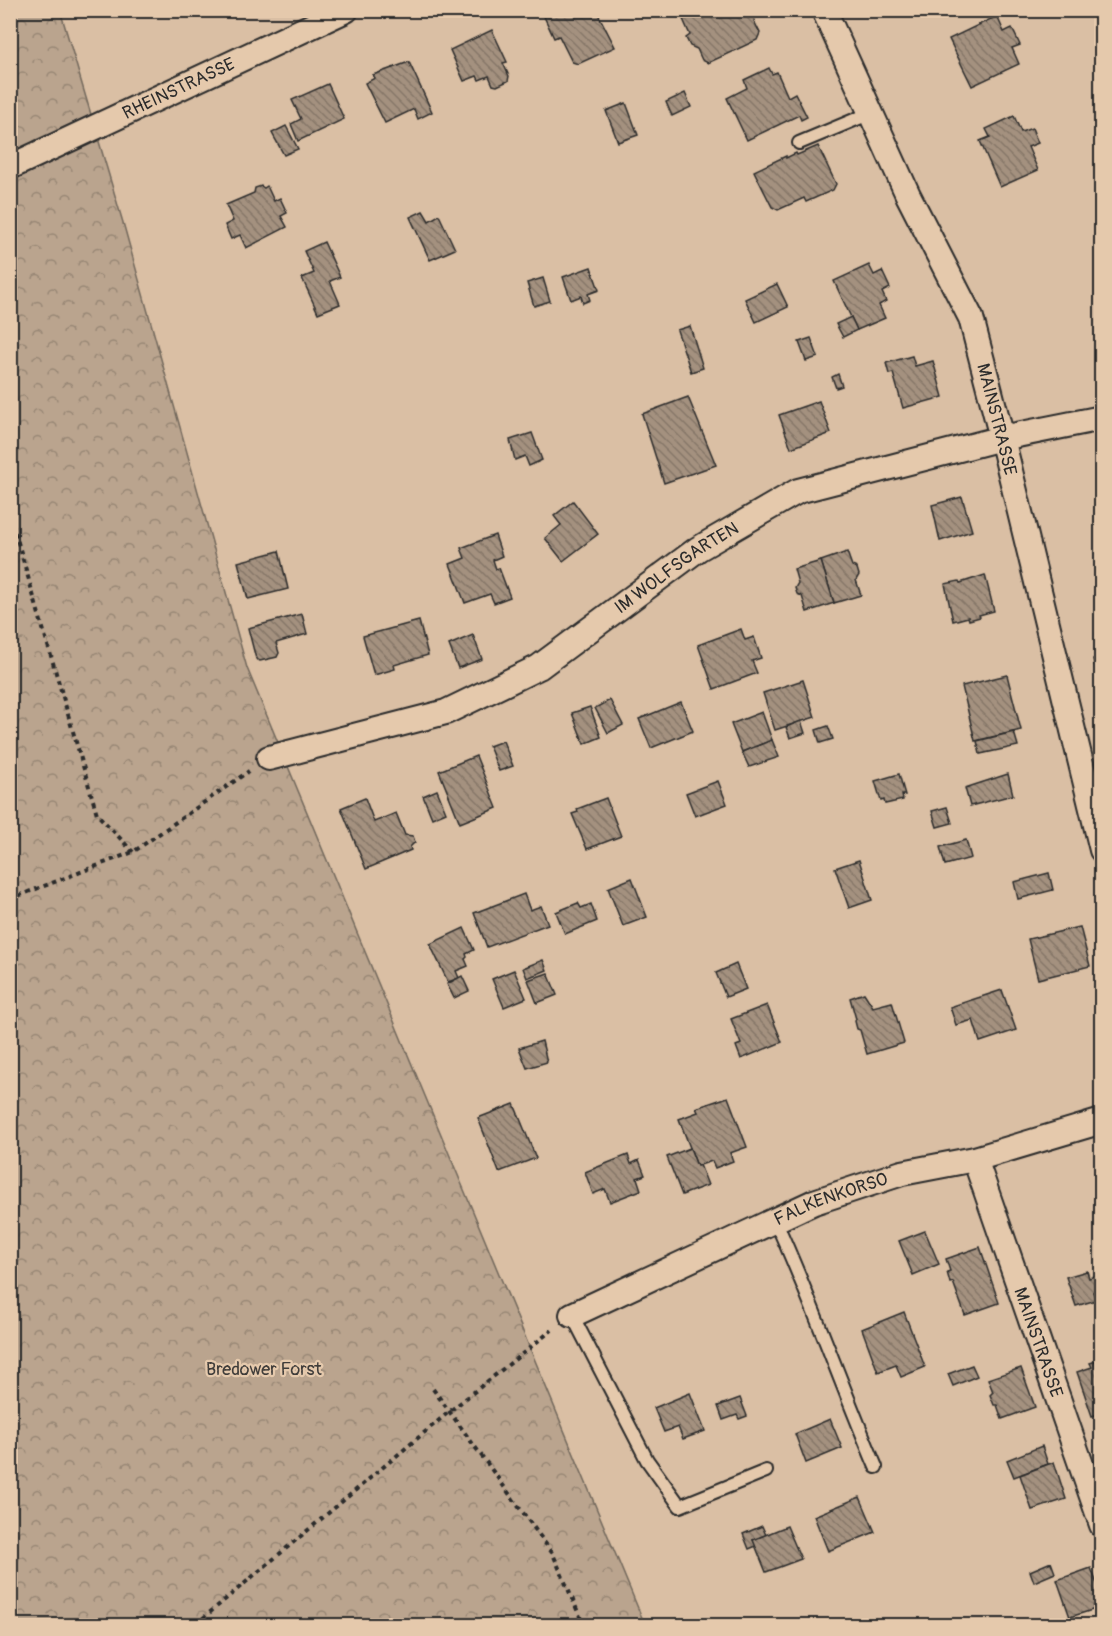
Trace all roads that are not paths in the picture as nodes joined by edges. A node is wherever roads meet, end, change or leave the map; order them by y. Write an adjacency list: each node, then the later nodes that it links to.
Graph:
1 (346, 10): 5 (street, RHEINSTRASSE)
2 (824, 10): 3 (street, MAINSTRASSE)
3 (871, 113): 4 (lane); 7 (street, MAINSTRASSE)
4 (799, 143)
5 (10, 167)
6 (1101, 418): 7 (street, IM WOLFSGARTEN)
7 (1002, 438): 8 (street, IM WOLFSGARTEN); 9 (street, MAINSTRASSE)
8 (269, 758)
9 (1101, 850)
10 (1101, 1121): 11 (street, FALKENKORSO)
11 (975, 1159): 12 (street, FALKENKORSO); 16 (street, MAINSTRASSE)
12 (775, 1220): 13 (street, FALKENKORSO); 14 (lane)
13 (572, 1315): 15 (lane)
14 (876, 1467)
15 (766, 1471)
16 (1101, 1525)

